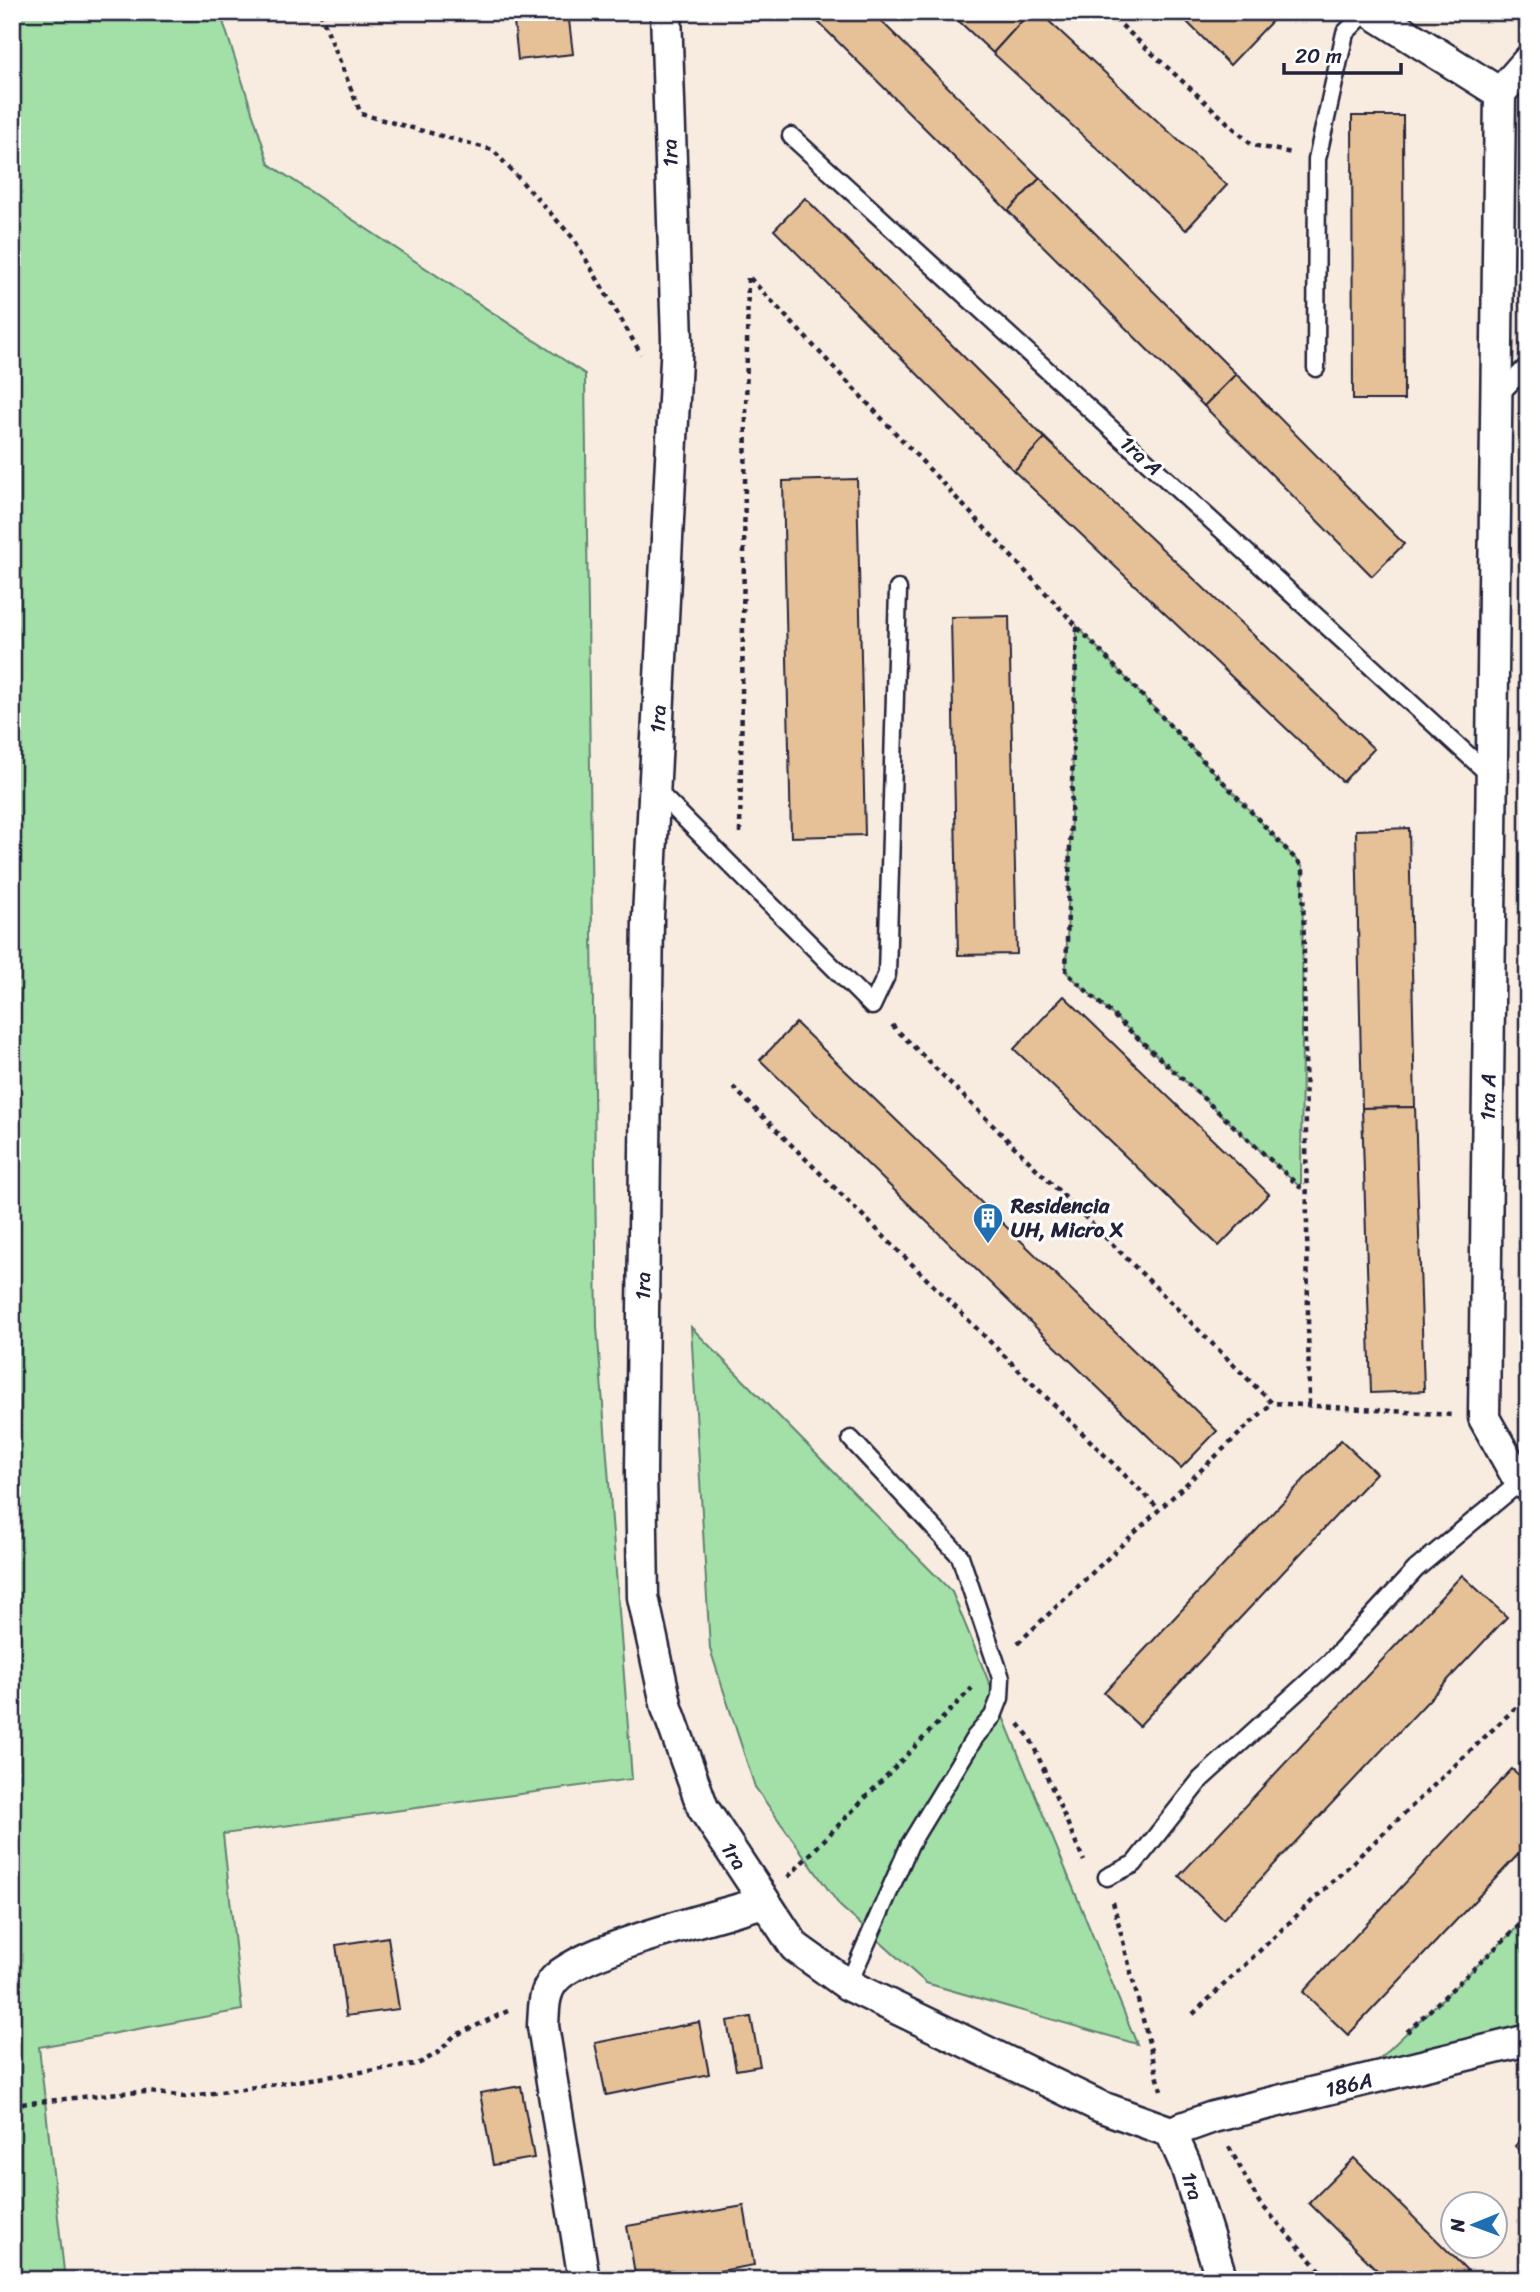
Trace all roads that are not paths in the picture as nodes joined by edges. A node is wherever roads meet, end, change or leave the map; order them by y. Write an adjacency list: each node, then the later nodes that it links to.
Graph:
1 (666, 12): 12 (street, 1ra)
2 (1366, 12): 8 (lane)
3 (1371, 12): 5 (street)
4 (1528, 61): 5 (street)
5 (1500, 93): 9 (street, 1ra A)
6 (791, 136): 11 (lane, 1ra A)
7 (1528, 365): 9 (lane)
8 (1316, 368)
9 (1496, 399): 11 (street, 1ra A)
10 (898, 589): 12 (lane)
11 (1492, 777): 14 (street, 1ra A)
12 (655, 789): 16 (street, 1ra)
13 (851, 1439): 17 (lane)
14 (1524, 1484): 15 (lane)
15 (1107, 1877)
16 (764, 1902): 17 (street, 1ra); 20 (street)
17 (848, 1985): 19 (street, 1ra)
18 (1528, 2040): 19 (street, 186A)
19 (1171, 2132): 21 (street, 1ra)
20 (584, 2280)
21 (1222, 2280)

